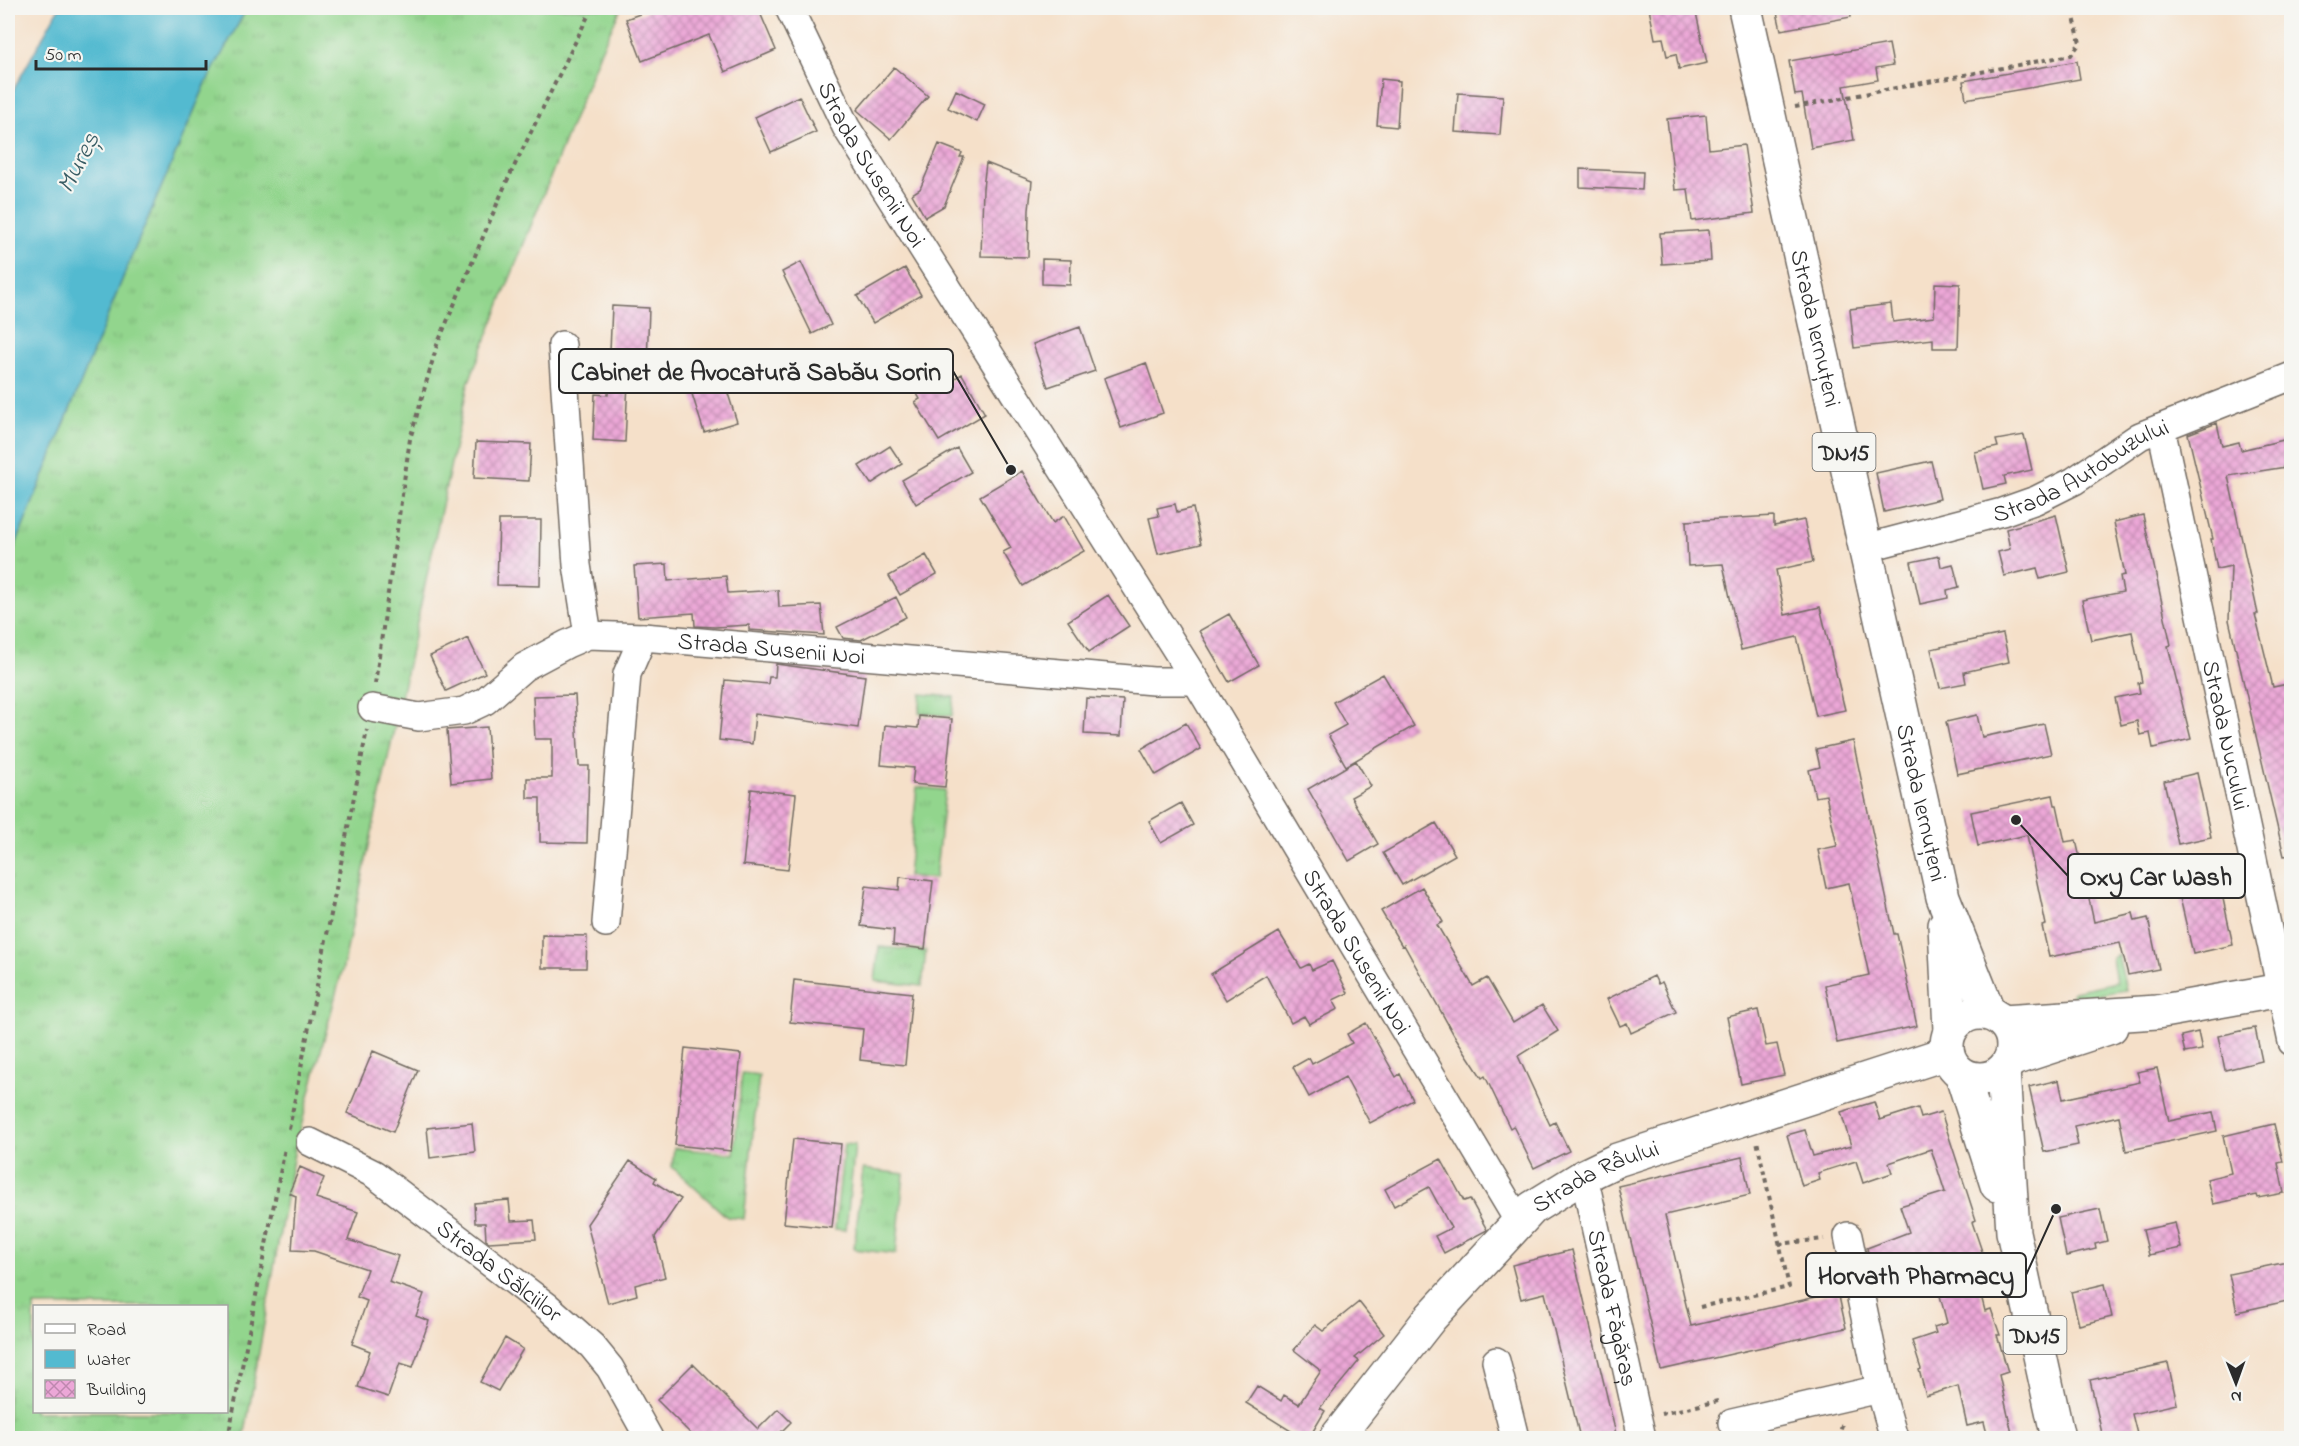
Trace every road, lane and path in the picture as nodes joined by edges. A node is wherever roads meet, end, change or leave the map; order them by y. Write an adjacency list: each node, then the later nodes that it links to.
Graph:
1 (789, 8): 11 (street, Strada Susenii Noi)
2 (1745, 8): 4 (main road, Strada Iernuțeni / DN15)
3 (2072, 8): 4 (path)
4 (1768, 112): 8 (main road, Strada Iernuțeni / DN15)
5 (562, 345): 9 (street)
6 (2292, 376): 7 (street, Strada Autobuzului)
7 (2161, 428): 8 (street, Strada Autobuzului); 15 (street, Strada Nucului)
8 (1865, 548): 13 (main road, Strada Iernuțeni / DN15)
9 (588, 635): 10 (street, Strada Susenii Noi); 12 (street, Strada Susenii Noi)
10 (643, 637): 11 (street, Strada Susenii Noi); 14 (street)
11 (1196, 681): 24 (street, Strada Susenii Noi)
12 (372, 708)
13 (1943, 897): 17 (main road, Strada Iernuțeni / DN15); 19 (main road, Strada Iernuțeni / DN15)
14 (606, 923)
15 (2286, 990): 16 (main road); 18 (street, Strada Nucului)
16 (2157, 1012): 17 (main road); 20 (main road)
17 (1996, 1018): 19 (main road); 20 (main road, DN15)
18 (2292, 1042)
19 (1953, 1052): 20 (main road); 23 (main road, Strada Râului); 25 (main road, Strada Iernuțeni / DN15)
20 (2006, 1065): 25 (main road, Strada Iernuțeni / DN15)
21 (1755, 1134): 27 (path)
22 (310, 1142): 32 (street, Strada Sălciilor)
23 (1584, 1176): 24 (main road, Strada Râului); 35 (street, Strada Făgăraș)
24 (1519, 1222): 33 (main road, Strada Râului)
25 (2013, 1232): 37 (main road, Strada Iernuțeni / DN15)
26 (1848, 1236): 27 (path); 30 (street)
27 (1779, 1244): 28 (path)
28 (1700, 1306)
29 (1496, 1361): 34 (street)
30 (1880, 1389): 31 (street); 36 (street)
31 (1732, 1423)
32 (649, 1438)
33 (1336, 1438)
34 (1515, 1438)
35 (1642, 1438)
36 (1894, 1438)
37 (2058, 1438)

